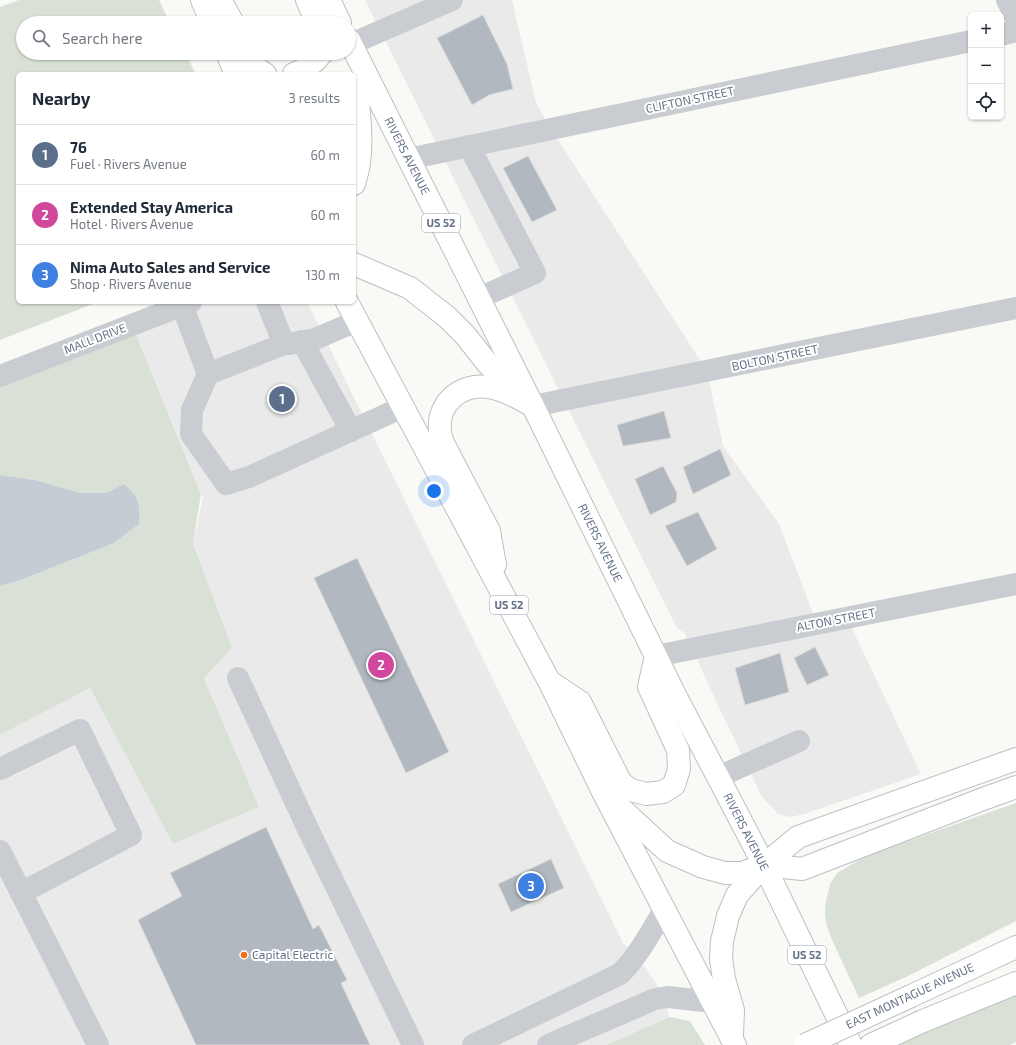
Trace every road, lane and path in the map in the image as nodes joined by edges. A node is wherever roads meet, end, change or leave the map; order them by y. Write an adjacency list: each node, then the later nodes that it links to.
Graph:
1 (202, 0): 7 (main road)
2 (220, 0): 8 (main road)
3 (307, 0): 9 (main road)
4 (328, 0): 10 (main road); 11 (main road)
5 (452, 0): 15 (street)
6 (1007, 0): 12 (street)
7 (209, 16)
8 (228, 16)
9 (314, 16)
10 (333, 16)
11 (336, 16)
12 (1016, 18)
13 (1016, 32): 14 (street)
14 (1004, 34)
15 (356, 42)
16 (968, 42): 27 (street, CLIFTON STREET)
17 (229, 60): 22 (main road)
18 (252, 60): 23 (main road)
19 (317, 60): 24 (main road)
20 (350, 60): 25 (main road)
21 (356, 60): 28 (main road, RIVERS AVENUE / US 52)
22 (235, 72)
23 (262, 72)
24 (299, 72)
25 (351, 72)
26 (356, 91): 29 (main road)
27 (469, 146): 28 (street, CLIFTON STREET); 31 (street)
28 (408, 158): 31 (main road, RIVERS AVENUE / US 52)
29 (356, 175)
30 (356, 265): 40 (main road)
31 (479, 298): 40 (main road, RIVERS AVENUE / US 52)
32 (186, 304): 38 (street); 39 (street, MALL DRIVE)
33 (268, 304): 37 (street)
34 (348, 304): 36 (main road, US 52)
35 (1016, 308): 40 (street, BOLTON STREET)
36 (357, 321): 37 (street); 41 (main road, US 52)
37 (293, 343): 38 (street); 42 (street)
38 (208, 374): 42 (street)
39 (0, 376)
40 (533, 406): 44 (main road); 45 (main road, RIVERS AVENUE / US 52)
41 (403, 407): 42 (street); 44 (main road, US 52)
42 (351, 431)
43 (1016, 584): 45 (street, ALTON STREET)
44 (499, 585): 47 (main road, US 52)
45 (656, 656): 47 (main road); 51 (main road, RIVERS AVENUE / US 52)
46 (238, 678): 63 (street)
47 (549, 681): 53 (main road, US 52)
48 (799, 742): 51 (street)
49 (1016, 759): 55 (main road)
50 (0, 769): 56 (street)
51 (718, 777): 55 (main road, RIVERS AVENUE / US 52)
52 (1016, 787): 55 (main road)
53 (604, 794): 55 (main road); 57 (main road, US 52)
54 (0, 851): 56 (street)
55 (764, 865): 61 (main road); 67 (main road, RIVERS AVENUE / US 52)
56 (22, 893): 62 (street)
57 (664, 910): 60 (main road, US 52); 64 (street)
58 (1016, 947): 66 (main road, EAST MONTAGUE AVENUE, bridge)
59 (1016, 983): 68 (main road)
60 (712, 1002): 61 (main road, US 52); 65 (street)
61 (733, 1041)
62 (98, 1045)
63 (414, 1045)
64 (473, 1045)
65 (548, 1045)
66 (805, 1045)
67 (851, 1045)
68 (871, 1045)

